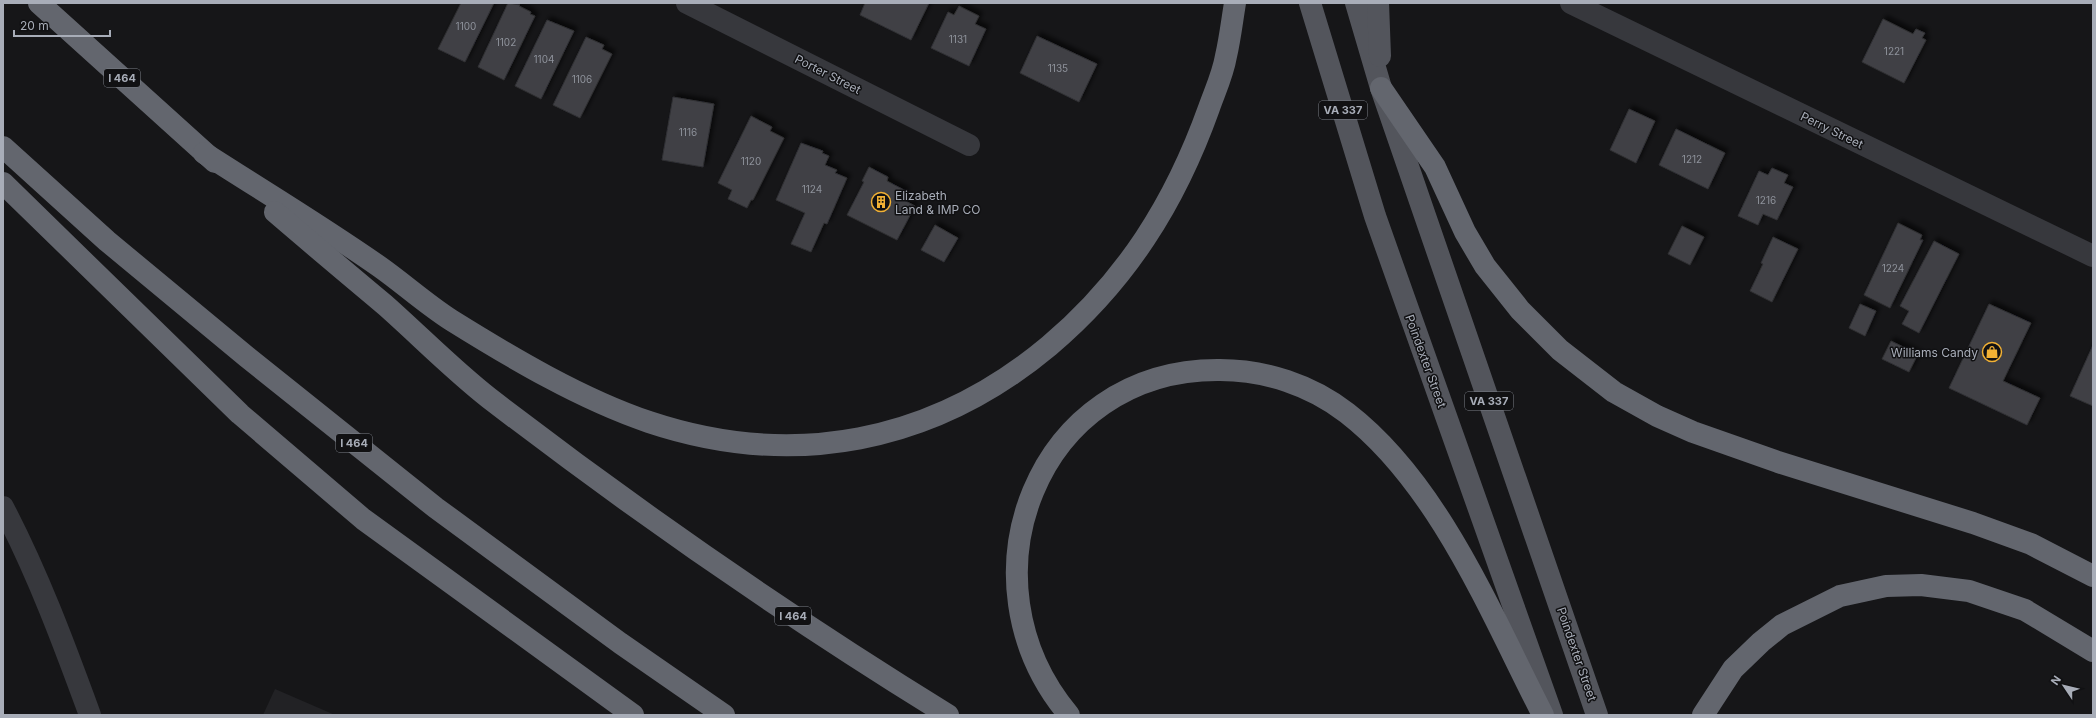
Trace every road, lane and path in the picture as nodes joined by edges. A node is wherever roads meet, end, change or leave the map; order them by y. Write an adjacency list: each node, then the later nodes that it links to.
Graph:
1 (39, 3): 11 (highway, I 464)
2 (687, 3): 9 (street, Porter Street)
3 (1235, 3): 11 (highway)
4 (1310, 3): 25 (main road, Poindexter Street / VA 337)
5 (1356, 3): 8 (main road, Poindexter Street / VA 337)
6 (1378, 3): 8 (main road)
7 (1571, 3): 13 (street, Perry Street)
8 (1382, 88): 15 (highway); 26 (main road, Poindexter Street / VA 337)
9 (969, 145)
10 (3, 147): 21 (highway, I 464)
11 (204, 153): 22 (highway, I 464)
12 (3, 183): 17 (highway)
13 (2093, 256)
14 (3, 507): 18 (street)
15 (2093, 576)
16 (2093, 651): 27 (highway)
17 (563, 666): 19 (highway); 20 (highway)
18 (90, 715)
19 (622, 715)
20 (634, 715)
21 (724, 715)
22 (948, 715)
23 (1069, 715): 24 (highway)
24 (1543, 715)
25 (1552, 715)
26 (1597, 715)
27 (1703, 715)

